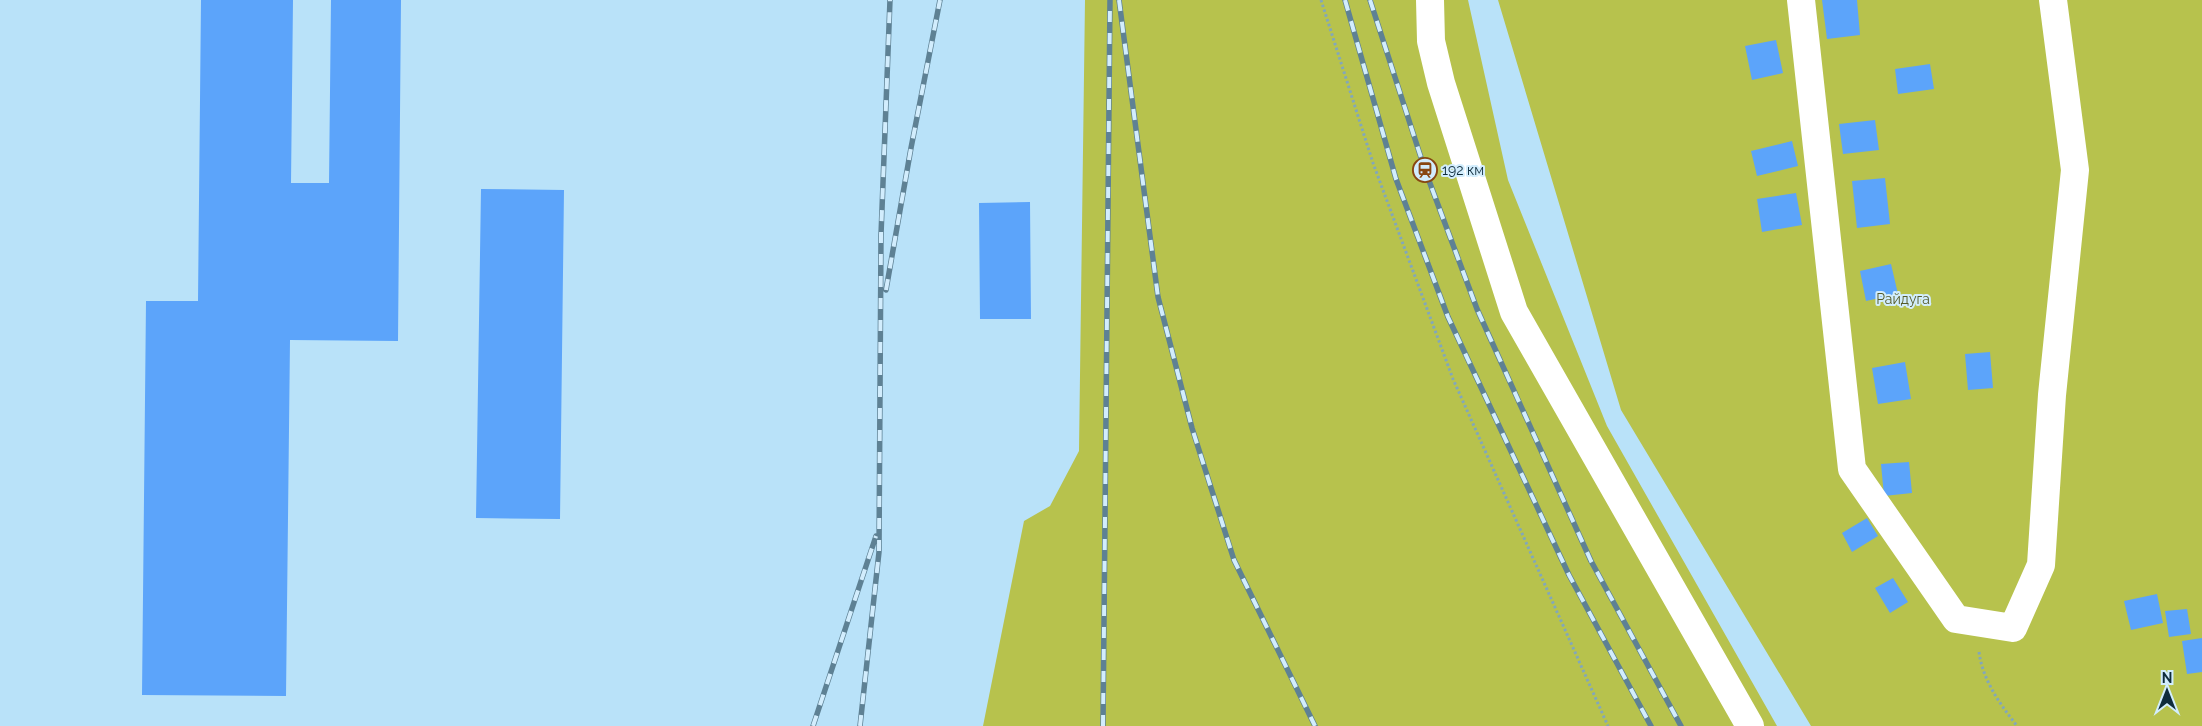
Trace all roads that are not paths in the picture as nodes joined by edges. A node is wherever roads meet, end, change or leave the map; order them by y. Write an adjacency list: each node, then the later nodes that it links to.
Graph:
1 (1430, 0): 4 (lane)
2 (1801, 0): 3 (lane)
3 (2054, 0)
4 (1750, 726)

